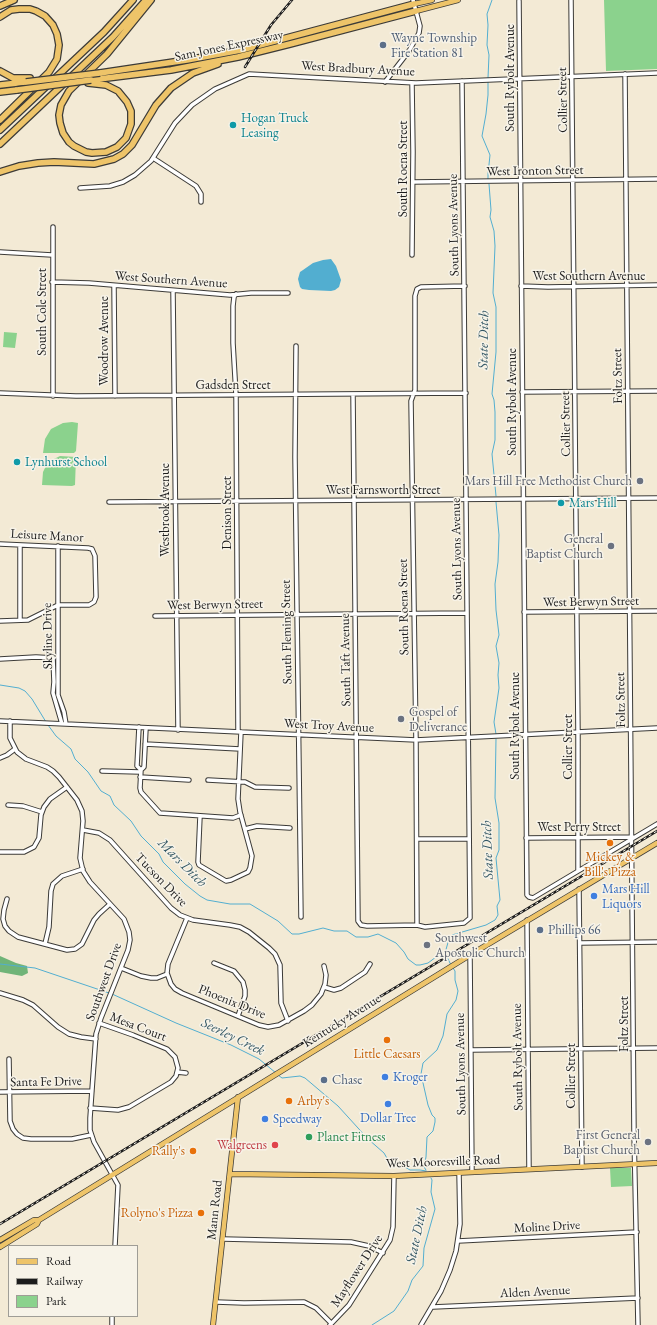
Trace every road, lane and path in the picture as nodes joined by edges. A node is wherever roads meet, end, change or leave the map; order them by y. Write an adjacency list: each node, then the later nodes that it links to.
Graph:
1 (14, 0): 10 (highway)
2 (133, 0): 27 (highway)
3 (146, 0): 28 (highway)
4 (151, 0): 21 (highway)
5 (432, 0): 9 (main road, Sam Jones Expressway)
6 (458, 0): 11 (main road, Sam Jones Expressway)
7 (571, 0): 17 (street, Collier Street)
8 (519, 1): 18 (street, South Rybolt Avenue)
9 (413, 2): 11 (street); 19 (highway, Sam Jones Expressway, bridge)
10 (0, 6)
11 (416, 11): 13 (highway, Sam Jones Expressway); 22 (street)
12 (0, 17): 26 (highway)
13 (238, 57): 21 (highway, Sam Jones Expressway); 30 (highway)
14 (0, 71): 19 (highway)
15 (657, 73): 16 (street, West Bradbury Avenue)
16 (625, 74): 17 (street, West Bradbury Avenue); 31 (street, Foltz Street)
17 (572, 77): 18 (street, West Bradbury Avenue); 33 (street, Collier Street)
18 (520, 79): 20 (street, West Bradbury Avenue); 34 (street, South Rybolt Avenue)
19 (28, 80): 24 (highway)
20 (462, 81): 23 (street, West Bradbury Avenue); 36 (street, South Lyons Avenue)
21 (90, 82): 25 (highway, bridge)
22 (385, 82): 23 (street, West Bradbury Avenue); 29 (street, West Bradbury Avenue)
23 (412, 82): 35 (street, South Roena Street)
24 (0, 85)
25 (0, 92)
26 (0, 120)
27 (0, 130)
28 (0, 144)
29 (153, 158): 37 (street, West Bradbury Avenue); 38 (street)
30 (0, 172)
31 (626, 179): 32 (street, West Ironton Street); 33 (street, West Ironton Street); 48 (street, Foltz Street)
32 (657, 179)
33 (574, 180): 34 (street, West Ironton Street); 49 (street, Collier Street)
34 (520, 181): 36 (street, West Ironton Street); 47 (street, South Rybolt Avenue)
35 (413, 182): 36 (street, West Ironton Street); 42 (street, South Roena Street)
36 (463, 182): 46 (street, South Lyons Avenue)
37 (80, 188)
38 (201, 202)
39 (53, 227): 41 (street, South Cole Street)
40 (0, 252): 41 (street)
41 (52, 255): 43 (street, South Cole Street)
42 (412, 255)
43 (52, 282): 45 (street, West Southern Avenue); 65 (street, South Cole Street)
44 (657, 285): 48 (street, West Southern Avenue)
45 (114, 286): 50 (street, West Southern Avenue); 66 (street, Woodrow Avenue)
46 (464, 286): 59 (street, South Lyons Avenue); 61 (street, South Roena Street)
47 (521, 286): 49 (street, West Southern Avenue); 56 (street, South Rybolt Avenue)
48 (627, 286): 49 (street, West Southern Avenue); 54 (street, Foltz Street)
49 (574, 287): 57 (street, Collier Street)
50 (173, 291): 52 (street, West Southern Avenue); 62 (street, Westbrook Avenue)
51 (288, 293): 52 (street, West Southern Avenue)
52 (236, 294): 63 (street, Denison Street)
53 (296, 346): 64 (street, South Fleming Street)
54 (628, 391): 55 (street); 57 (street); 68 (street, Foltz Street)
55 (657, 391)
56 (522, 392): 57 (street); 70 (street, South Rybolt Avenue)
57 (575, 392): 67 (street, Collier Street)
58 (0, 393): 65 (street, Gadsden Street)
59 (466, 393): 61 (street, Gadsden Street); 73 (street, South Lyons Avenue)
60 (354, 394): 61 (street, Gadsden Street); 64 (street, Gadsden Street); 71 (street, South Taft Avenue)
61 (414, 394): 72 (street, South Roena Street)
62 (175, 395): 63 (street, Gadsden Street); 66 (street, Gadsden Street); 76 (street, Westbrook Avenue)
63 (236, 395): 64 (street, Gadsden Street); 77 (street, Denison Street)
64 (296, 395): 74 (street, South Fleming Street)
65 (53, 396): 66 (street, Gadsden Street)
66 (115, 396)
67 (576, 498): 68 (street, West Farnsworth Street); 70 (street, West Farnsworth Street); 85 (street, Collier Street)
68 (629, 498): 69 (street, West Farnsworth Street); 82 (street, Foltz Street)
69 (657, 498)
70 (523, 499): 73 (street, West Farnsworth Street); 84 (street, South Rybolt Avenue)
71 (354, 500): 72 (street, West Farnsworth Street); 74 (street, West Farnsworth Street); 89 (street, South Taft Avenue)
72 (413, 500): 73 (street, West Farnsworth Street); 86 (street, South Roena Street)
73 (466, 500): 87 (street, South Lyons Avenue)
74 (296, 501): 77 (street, West Farnsworth Street); 88 (street, South Fleming Street)
75 (109, 502): 76 (street, West Farnsworth Street)
76 (175, 502): 77 (street, West Farnsworth Street); 90 (street, Westbrook Avenue)
77 (236, 502): 91 (street, Denison Street)
78 (0, 544): 79 (street, Leisure Manor)
79 (20, 545): 80 (street, Leisure Manor); 93 (street)
80 (58, 546): 81 (street, Skyline Drive); 81 (street, Leisure Manor)
81 (58, 605): 93 (street); 95 (street, Skyline Drive)
82 (630, 611): 83 (street, West Berwyn Street); 85 (street, West Berwyn Street); 103 (street, Foltz Street)
83 (657, 611)
84 (524, 612): 85 (street, West Berwyn Street); 108 (street, South Rybolt Avenue)
85 (577, 612): 106 (street, Collier Street)
86 (414, 613): 87 (street, West Berwyn Street); 89 (street, West Berwyn Street); 111 (street, South Roena Street)
87 (467, 613): 110 (street, South Lyons Avenue)
88 (297, 614): 89 (street, West Berwyn Street); 91 (street, West Berwyn Street); 107 (street, South Fleming Street)
89 (355, 614): 109 (street, South Taft Avenue)
90 (176, 615): 91 (street, West Berwyn Street); 92 (street, West Berwyn Street); 104 (street, Westbrook Avenue)
91 (238, 615): 105 (street, Denison Street)
92 (155, 616)
93 (20, 620): 94 (street)
94 (0, 621)
95 (55, 658): 96 (street); 99 (street, Skyline Drive)
96 (0, 659)
97 (0, 721): 98 (street, West Troy Avenue)
98 (10, 721): 99 (street, West Troy Avenue); 113 (street)
99 (64, 724): 100 (street, West Troy Avenue)
100 (139, 728): 101 (street, West Troy Avenue); 117 (street)
101 (146, 728): 104 (street, West Troy Avenue); 112 (street)
102 (657, 728): 103 (street, West Troy Avenue)
103 (631, 729): 106 (street, West Troy Avenue); 134 (street, Foltz Street)
104 (178, 730): 105 (street, West Troy Avenue)
105 (239, 732): 107 (street, West Troy Avenue); 114 (street, Denison Street)
106 (578, 732): 108 (street, West Troy Avenue); 133 (street, Collier Street)
107 (298, 735): 109 (street, West Troy Avenue); 144 (street, South Fleming Street)
108 (525, 735): 110 (street, West Troy Avenue); 132 (street, South Rybolt Avenue)
109 (357, 738): 111 (street, West Troy Avenue); 147 (street, South Taft Avenue)
110 (468, 738): 111 (street, West Troy Avenue); 131 (street, South Lyons Avenue)
111 (416, 740): 135 (street, South Roena Street)
112 (145, 744): 114 (street); 117 (street)
113 (15, 749): 115 (street); 121 (street)
114 (240, 749): 120 (street, Denison Street)
115 (0, 758)
116 (102, 771): 117 (street)
117 (140, 773): 118 (street); 126 (street)
118 (189, 780)
119 (208, 780): 120 (street)
120 (239, 782): 122 (street); 125 (street, Denison Street)
121 (67, 787): 124 (street); 130 (street)
122 (289, 788)
123 (8, 805): 124 (street)
124 (42, 812): 137 (street)
125 (241, 815): 126 (street); 129 (street, Denison Street)
126 (200, 816): 129 (street, Denison Street)
127 (657, 824): 134 (street)
128 (290, 828): 129 (street)
129 (245, 829)
130 (83, 830): 139 (street); 145 (street, Tucson Drive)
131 (469, 838): 135 (street); 147 (street, South Lyons Avenue)
132 (526, 838): 133 (street, West Perry Street); 140 (street, South Rybolt Avenue)
133 (579, 838): 134 (street, West Perry Street); 140 (street, Collier Street)
134 (633, 838): 138 (street, Foltz Street); 140 (street)
135 (417, 839): 147 (street, South Roena Street)
136 (657, 842): 138 (main road, Kentucky Avenue)
137 (0, 852)
138 (633, 857): 141 (main road, Kentucky Avenue); 148 (street, Foltz Street)
139 (82, 869): 143 (street, Southwest Drive); 151 (street)
140 (578, 871)
141 (579, 888): 146 (main road, Kentucky Avenue); 150 (street, Collier Street)
142 (7, 899): 151 (street)
143 (110, 904): 151 (street); 156 (street, Southwest Drive)
144 (301, 917)
145 (186, 918): 157 (street); 161 (street, Tucson Drive)
146 (527, 920): 152 (main road, Kentucky Avenue); 166 (street, South Rybolt Avenue)
147 (417, 925)
148 (633, 942): 149 (street); 150 (street); 164 (street, Foltz Street)
149 (657, 942)
150 (580, 943): 167 (street, Collier Street)
151 (45, 944)
152 (470, 955): 168 (street, South Lyons Avenue); 175 (main road, Kentucky Avenue)
153 (214, 963): 160 (street)
154 (370, 964): 158 (street)
155 (324, 966): 158 (street)
156 (121, 968): 157 (street); 162 (street, Southwest Drive)
157 (167, 974): 160 (street, Phoenix Drive)
158 (324, 987): 161 (street, Phoenix Drive)
159 (0, 993): 163 (street)
160 (238, 1016): 161 (street, Phoenix Drive)
161 (288, 1021)
162 (99, 1023): 163 (street, Southwest Drive); 170 (street, Mesa Court)
163 (96, 1039): 172 (street, Southwest Drive)
164 (634, 1048): 165 (street); 167 (street); 179 (street, Foltz Street)
165 (657, 1048)
166 (528, 1049): 167 (street); 168 (street); 181 (street, South Rybolt Avenue)
167 (581, 1049): 180 (street, Collier Street)
168 (471, 1050): 182 (street, South Lyons Avenue)
169 (9, 1059): 174 (street)
170 (177, 1072): 171 (street); 176 (street)
171 (186, 1073)
172 (92, 1091): 174 (street, Santa Fe Drive); 176 (street, Southwest Drive)
173 (0, 1092): 174 (street, Santa Fe Drive)
174 (10, 1092): 177 (street)
175 (238, 1097): 184 (main road, Mann Road); 185 (main road, Kentucky Avenue)
176 (90, 1108): 177 (street, Southwest Drive)
177 (92, 1135): 185 (street, Southwest Drive)
178 (657, 1163): 179 (main road, West Mooresville Road)
179 (636, 1164): 180 (main road, West Mooresville Road); 188 (street, Foltz Street)
180 (582, 1167): 181 (main road, West Mooresville Road)
181 (529, 1170): 182 (main road, West Mooresville Road)
182 (472, 1172): 183 (main road, West Mooresville Road)
183 (459, 1173): 186 (main road, West Mooresville Road); 191 (street)
184 (230, 1174): 186 (main road, West Mooresville Road); 189 (main road, Mann Road)
185 (112, 1175): 187 (main road, Kentucky Avenue); 192 (street, Southwest Drive)
186 (394, 1176): 194 (street, Mayflower Drive)
187 (39, 1220): 190 (main road, Kentucky Avenue); 193 (main road, Kentucky Avenue)
188 (637, 1232): 191 (street, Moline Drive); 195 (street, Foltz Street)
189 (223, 1239): 194 (street); 196 (main road, Mann Road)
190 (0, 1240)
191 (458, 1241): 197 (street)
192 (115, 1245)
193 (0, 1247)
194 (383, 1253): 198 (street, Mayflower Drive)
195 (638, 1298): 197 (street, Alden Avenue); 201 (street, Foltz Street)
196 (216, 1302): 198 (street); 199 (main road, Mann Road)
197 (433, 1307): 200 (street)
198 (331, 1324)
199 (214, 1325)
200 (421, 1325)
201 (638, 1325)

